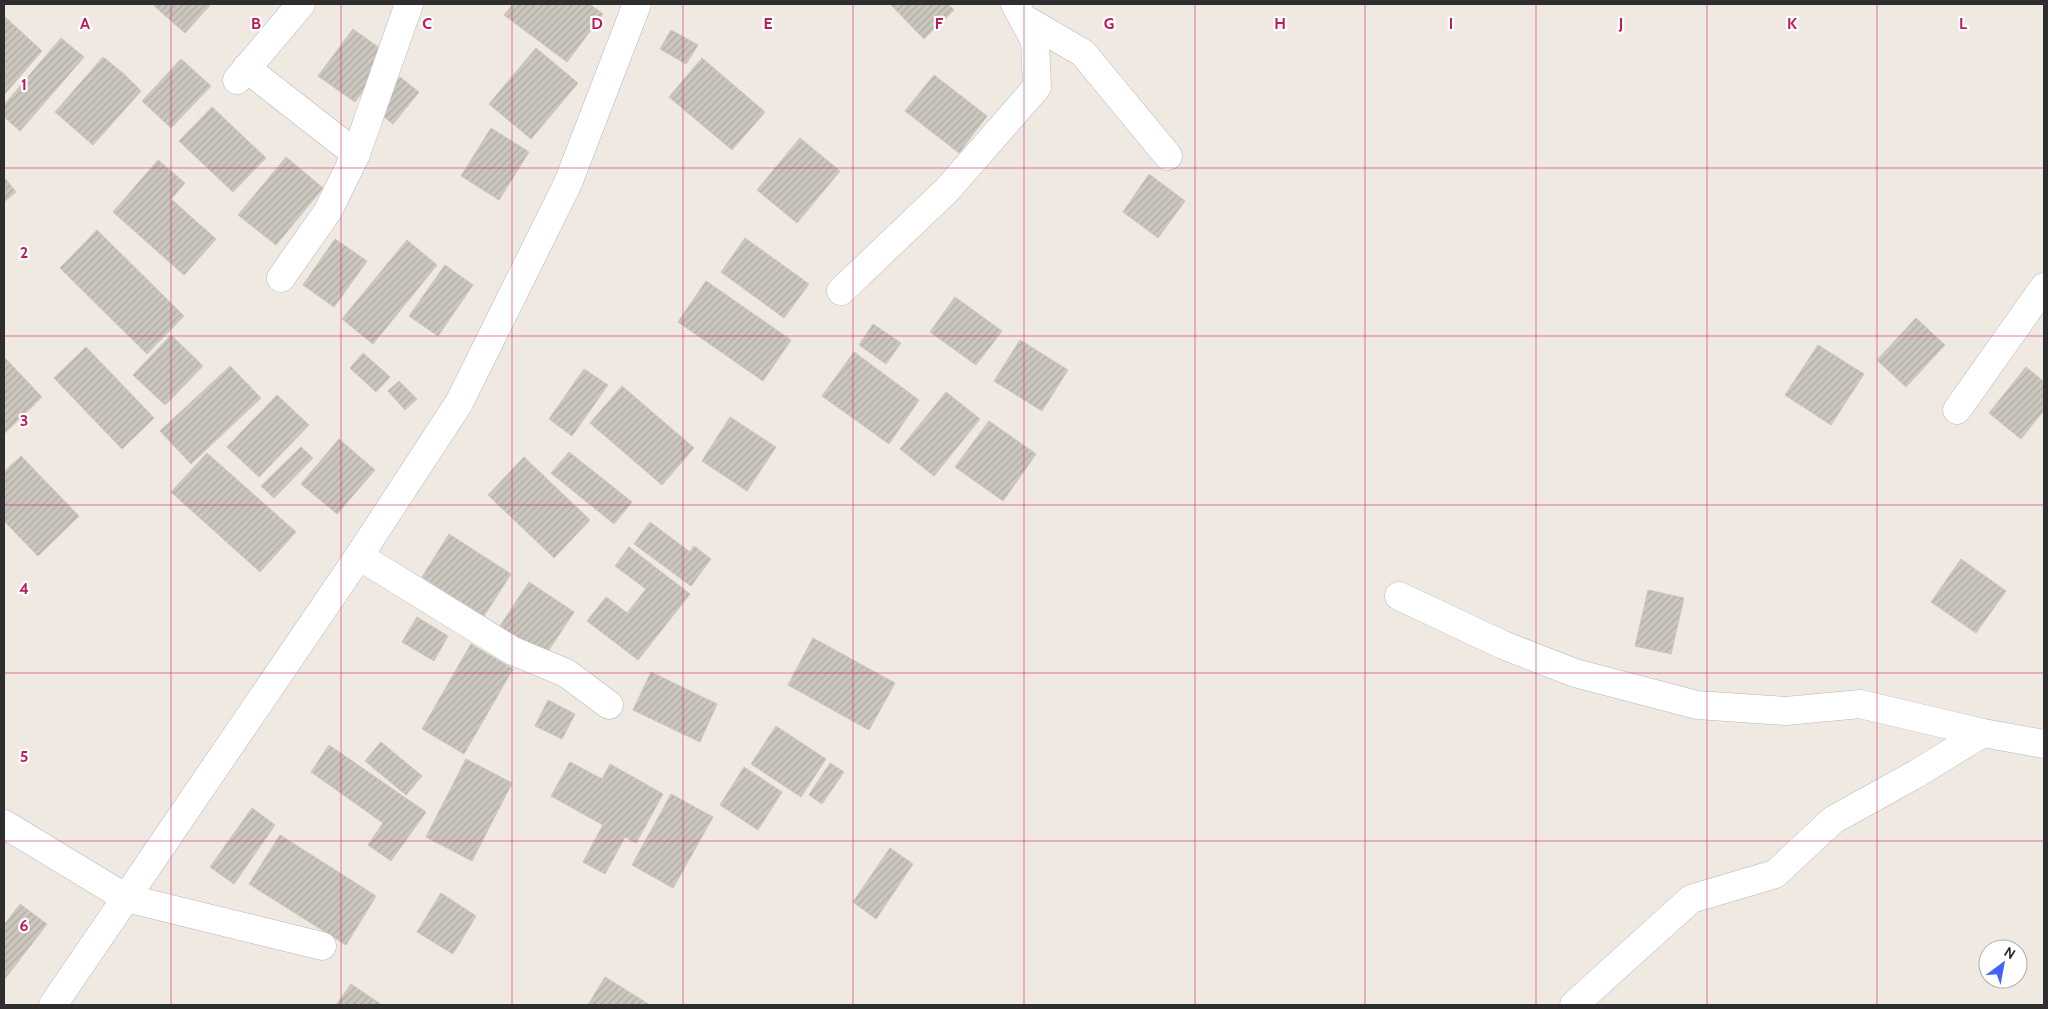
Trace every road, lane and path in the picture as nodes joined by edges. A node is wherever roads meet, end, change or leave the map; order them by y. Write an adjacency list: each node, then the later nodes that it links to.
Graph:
1 (301, 4): 5 (street)
2 (409, 4): 5 (street)
3 (637, 4): 11 (street)
4 (1019, 11): 6 (street); 9 (street)
5 (356, 154): 7 (street)
6 (1168, 156)
7 (281, 278)
8 (2044, 287): 10 (street)
9 (841, 291)
10 (1957, 410)
11 (359, 556): 13 (street); 17 (street)
12 (1399, 596): 14 (street)
13 (609, 705)
14 (1984, 733): 15 (street); 20 (street)
15 (2044, 744)
16 (4, 824): 17 (street)
17 (126, 898): 18 (street); 19 (street)
18 (322, 946)
19 (62, 1001)
20 (1574, 1005)

